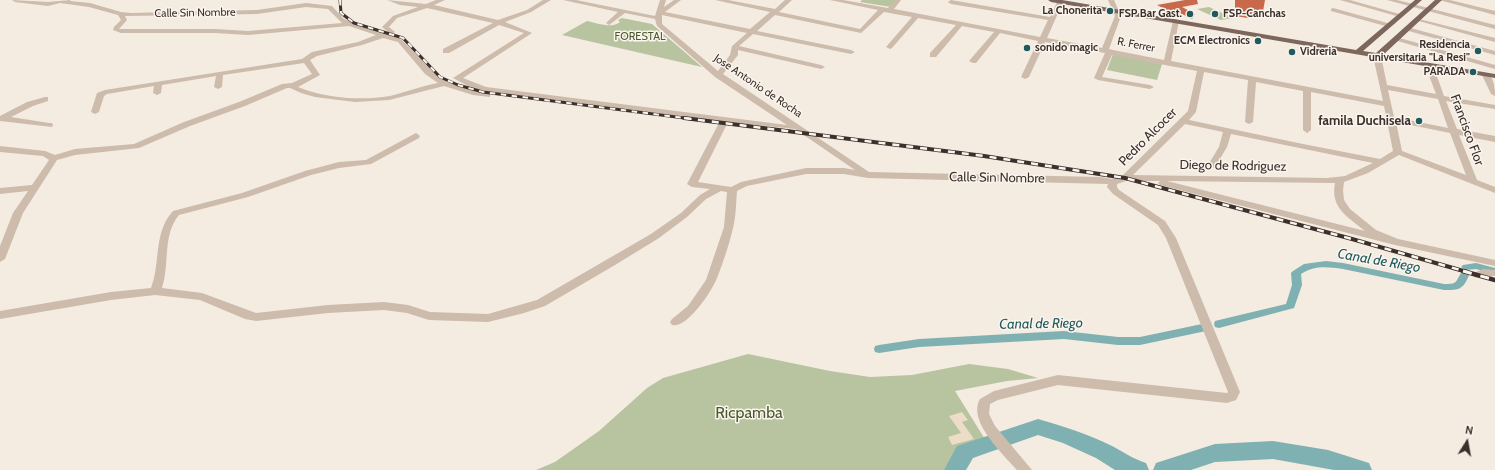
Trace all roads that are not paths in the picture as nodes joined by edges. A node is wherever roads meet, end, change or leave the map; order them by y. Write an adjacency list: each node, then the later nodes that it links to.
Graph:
1 (15, 0): 20 (street, Calle Sin Nombre)
2 (390, 0): 25 (street)
3 (442, 0): 25 (street)
4 (548, 0): 41 (street)
5 (566, 0): 31 (street)
6 (663, 0): 37 (street)
7 (678, 0): 37 (street)
8 (718, 0): 32 (street)
9 (789, 0): 32 (street)
10 (833, 0): 21 (street, R. Ferrer)
11 (898, 0): 27 (street)
12 (1051, 0): 23 (main road)
13 (1072, 0): 30 (main road)
14 (1110, 0): 30 (street)
15 (1117, 0): 30 (street)
16 (1343, 0): 36 (street)
17 (1390, 0): 26 (street)
18 (1419, 0): 26 (main road)
19 (1441, 0): 29 (main road); 33 (street)
20 (65, 1): 34 (street, Calle Sin Nombre)
21 (862, 2): 27 (street, R. Ferrer)
22 (951, 2): 38 (street)
23 (1060, 2): 30 (main road); 38 (street)
24 (329, 4): 34 (street, Calle Sin Nombre); 44 (street)
25 (428, 6): 41 (street); 50 (street)
26 (1412, 6): 29 (street); 36 (main road)
27 (886, 9): 32 (street); 35 (street, R. Ferrer)
28 (1333, 10): 45 (street)
29 (1428, 10): 39 (main road); 46 (street)
30 (1120, 11): 40 (main road); 56 (street); 57 (main road)
31 (624, 12): 37 (street); 42 (street)
32 (774, 12): 49 (street)
33 (1495, 13)
34 (121, 14): 44 (street)
35 (917, 15): 43 (street, R. Ferrer); 55 (street)
36 (1400, 15): 45 (main road)
37 (659, 16): 49 (street); 72 (street, Jose Antonio de Rocha)
38 (1052, 19): 51 (street)
39 (1418, 20): 47 (main road); 53 (street)
40 (1176, 21): 57 (main road); 65 (street)
41 (500, 22): 58 (street); 89 (street)
42 (609, 23)
43 (961, 23): 48 (street, R. Ferrer); 62 (street)
44 (350, 24): 50 (street)
45 (1389, 25): 57 (main road)
46 (1495, 26)
47 (1407, 29): 52 (main road); 60 (street)
48 (998, 30): 51 (street, R. Ferrer); 64 (street)
49 (751, 31): 54 (street); 59 (street)
50 (384, 35): 63 (street); 77 (street)
51 (1043, 39): 56 (street, R. Ferrer); 74 (street)
52 (1396, 39): 61 (main road); 69 (street)
53 (1495, 40)
54 (734, 47): 67 (street); 72 (street)
55 (890, 47)
56 (1107, 51): 65 (street, R. Ferrer); 80 (street)
57 (1360, 51): 61 (main road)
58 (446, 52)
59 (851, 52)
60 (1495, 53)
61 (1378, 54): 66 (main road); 69 (main road); 81 (street)
62 (933, 55)
63 (306, 60): 70 (street); 78 (street)
64 (972, 61)
65 (1167, 62): 68 (street, R. Ferrer)
66 (1430, 65): 71 (main road); 85 (street, Francisco Flor)
67 (821, 67)
68 (1201, 68): 75 (street, R. Ferrer); 93 (street, Pedro Alcocer)
69 (1495, 68)
70 (220, 73): 76 (street); 79 (street)
71 (1486, 74): 73 (main road); 84 (street)
72 (718, 75): 97 (street, Jose Antonio de Rocha)
73 (1495, 76)
74 (1025, 77)
75 (1252, 78): 82 (street, R. Ferrer); 95 (street)
76 (158, 83): 83 (street); 90 (street)
77 (444, 84): 78 (street); 89 (street)
78 (294, 85): 106 (street)
79 (218, 87)
80 (1150, 87)
81 (1384, 87): 85 (street); 87 (street)
82 (1307, 88): 87 (street, R. Ferrer); 98 (street)
83 (157, 93)
84 (1495, 94)
85 (1442, 98): 88 (street); 100 (street, Francisco Flor)
86 (45, 99): 91 (street)
87 (1387, 104): 92 (street)
88 (1495, 107)
89 (623, 109): 94 (street)
90 (95, 112)
91 (1, 119): 96 (street)
92 (1391, 119): 100 (street); 105 (street)
93 (1183, 121): 99 (street); 110 (street, Pedro Alcocer)
94 (724, 122): 97 (street); 101 (street); 117 (street)
95 (1249, 122)
96 (49, 125)
97 (797, 127): 101 (street, Jose Antonio de Rocha)
98 (1307, 130)
99 (1228, 131): 107 (street); 108 (street)
100 (1454, 132): 103 (street); 115 (street, Francisco Flor)
101 (808, 134): 109 (street, Jose Antonio de Rocha)
102 (416, 136): 127 (street)
103 (1495, 139)
104 (0, 149): 106 (street)
105 (1398, 152): 107 (street, Diego de Rodriguez); 115 (street)
106 (53, 158): 116 (street)
107 (1382, 162): 113 (street, Diego de Rodriguez)
108 (1212, 165)
109 (868, 175): 114 (street, Calle Sin Nombre); 118 (street, Calle Sin Nombre)
110 (1125, 178): 111 (street, Diego de Rodriguez); 114 (street, Calle Sin Nombre)
111 (1147, 179): 112 (street, Diego de Rodriguez); 121 (street)
112 (1194, 179): 113 (street, Diego de Rodriguez); 121 (street)
113 (1340, 179): 122 (street)
114 (1113, 182): 130 (street)
115 (1473, 182): 119 (street)
116 (34, 188): 120 (street); 123 (street)
117 (720, 188): 118 (street); 127 (street)
118 (732, 190): 129 (street)
119 (1495, 190)
120 (0, 192)
121 (1201, 192): 122 (street)
122 (1395, 242): 124 (street)
123 (0, 259)
124 (1495, 263)
125 (1495, 273): 126 (street)
126 (1478, 275)
127 (155, 291): 128 (street)
128 (0, 315)
129 (676, 322)
130 (1025, 470)

